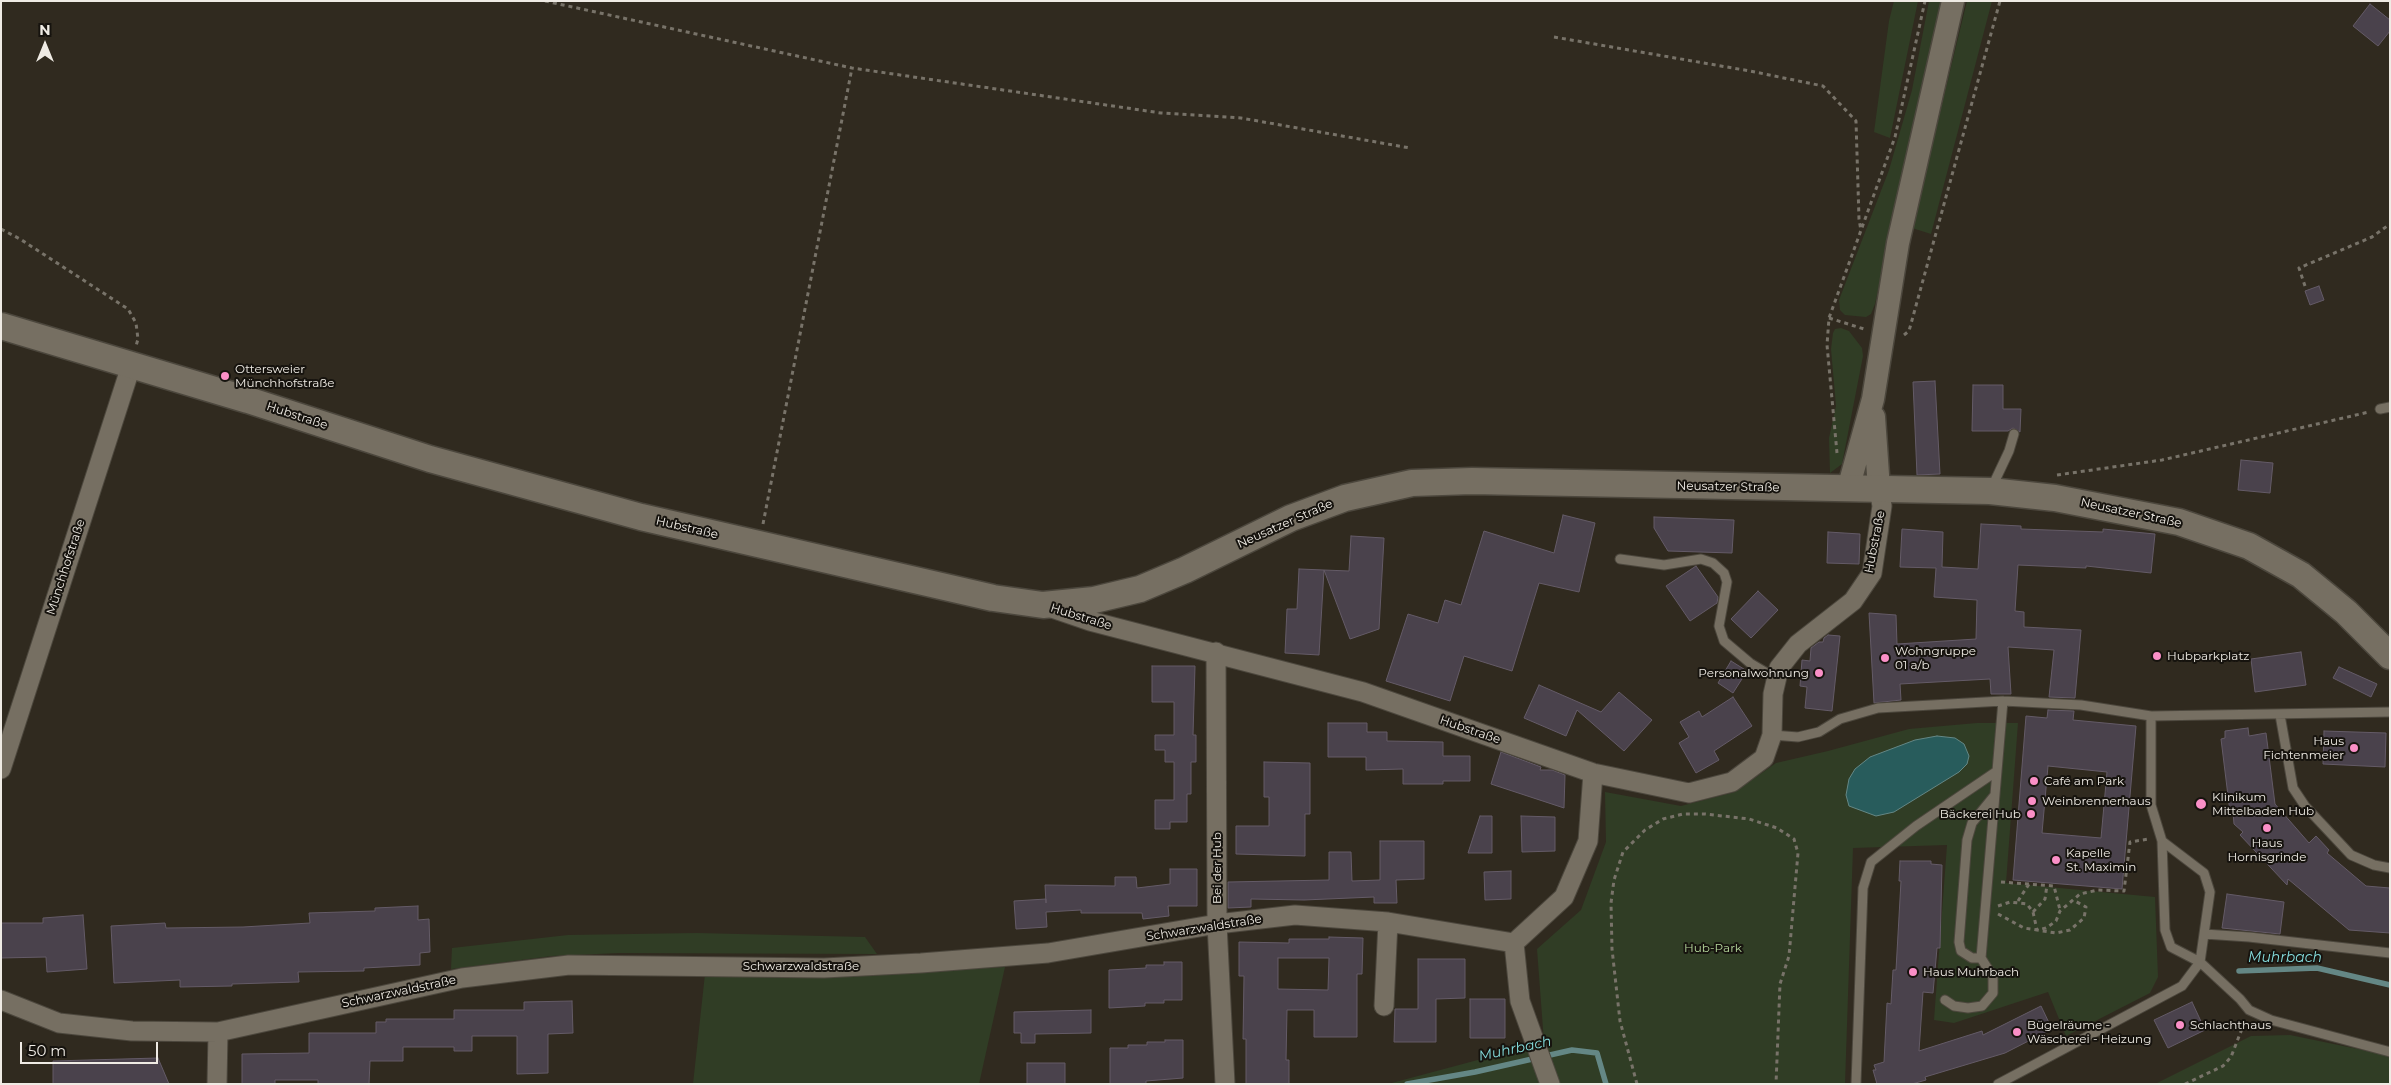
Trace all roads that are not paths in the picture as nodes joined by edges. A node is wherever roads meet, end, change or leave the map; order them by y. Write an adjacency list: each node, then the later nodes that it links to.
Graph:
1 (1952, 1): 4 (street, Hubstraße)
2 (1, 326): 3 (main road, Hubstraße)
3 (131, 366): 12 (main road, Hubstraße); 21 (street, Münchhofstraße)
4 (1872, 399): 8 (street, Hubstraße); 9 (street, Hubstraße)
5 (2390, 407): 6 (lane)
6 (2380, 409)
7 (2014, 434): 10 (lane)
8 (1848, 489): 9 (main road, Neusatzer Straße); 12 (main road, Neusatzer Straße)
9 (1879, 489): 10 (main road, Neusatzer Straße); 15 (street, Hubstraße)
10 (1990, 491): 14 (main road, Neusatzer Straße)
11 (1620, 559): 15 (lane)
12 (1043, 605): 13 (street, Hubstraße)
13 (1216, 652): 23 (street, Hubstraße); 28 (street, Bei der Hub)
14 (2390, 656)
15 (1777, 679): 20 (street, Hubstraße)
16 (2003, 701): 19 (lane); 20 (lane); 22 (lane)
17 (2390, 712): 18 (lane)
18 (2280, 715): 19 (lane); 26 (lane)
19 (2151, 716): 25 (lane)
20 (1772, 735): 23 (street, Hubstraße)
21 (1, 769)
22 (1997, 771): 24 (lane); 42 (lane)
23 (1593, 773): 30 (street)
24 (1994, 796): 32 (lane); 32 (lane)
25 (2161, 839): 29 (lane); 33 (lane)
26 (2390, 868)
27 (1388, 922): 28 (street, Schwarzwaldstraße); 30 (street, Schwarzwaldstraße); 36 (street)
28 (1217, 924): 37 (street, Schwarzwaldstraße); 41 (street, Bei der Hub)
29 (2204, 934): 31 (lane); 33 (lane)
30 (1514, 944): 39 (street)
31 (2390, 953)
32 (1981, 958): 35 (lane)
33 (2200, 962): 38 (lane); 43 (lane)
34 (1, 1000): 37 (street, Schwarzwaldstraße)
35 (1944, 1000)
36 (1384, 1006)
37 (218, 1032): 40 (street)
38 (2390, 1052)
39 (1549, 1079)
40 (218, 1084)
41 (1225, 1084)
42 (1856, 1084)
43 (1998, 1084)

